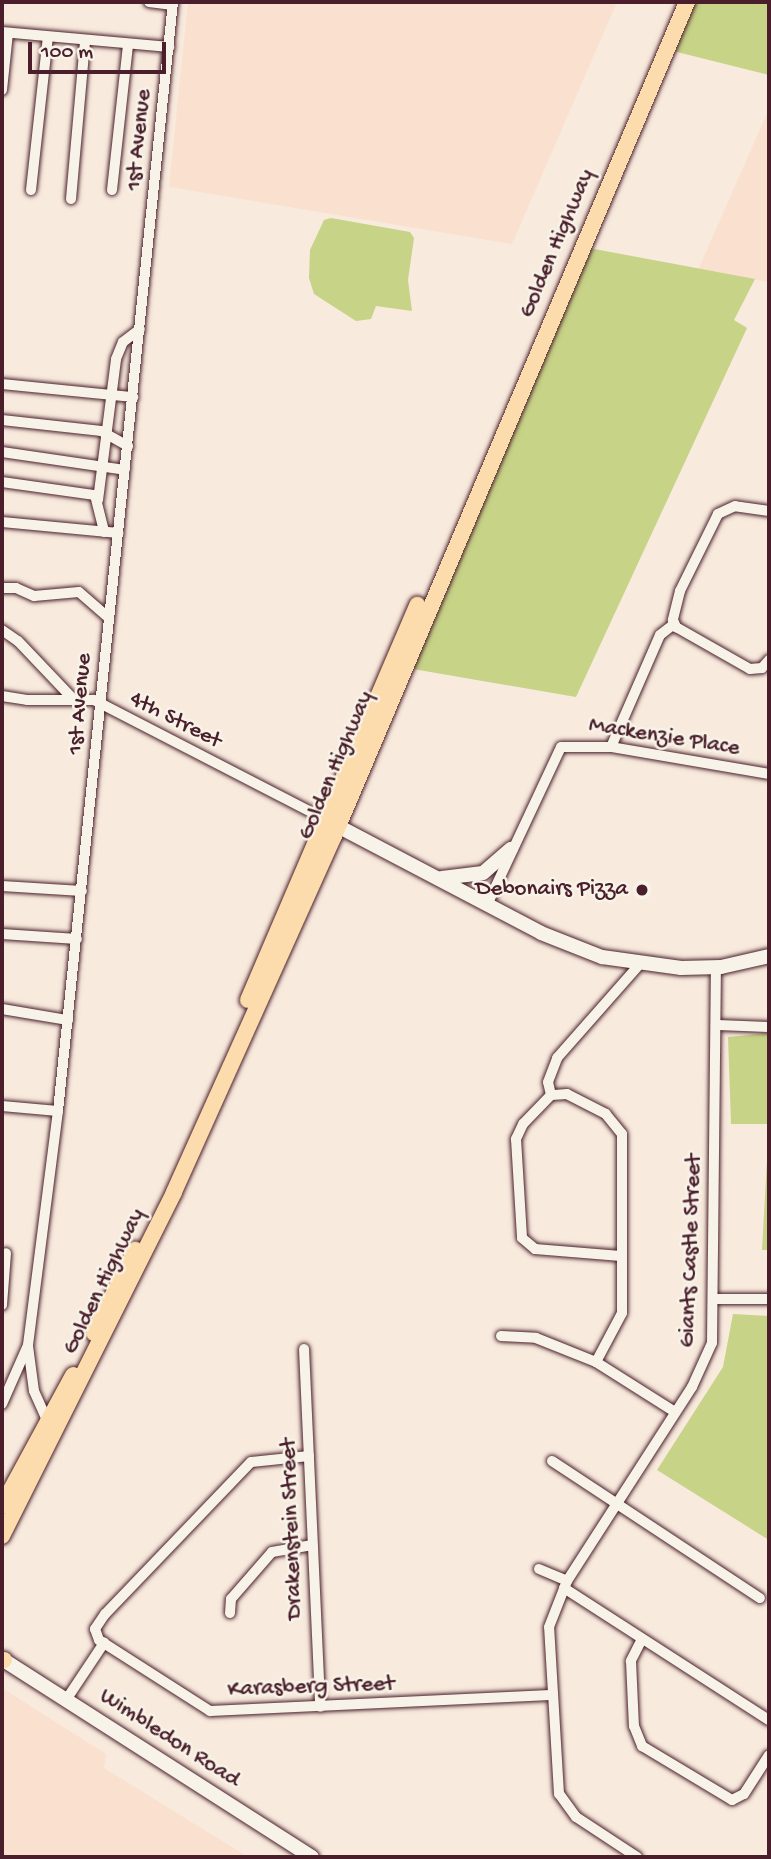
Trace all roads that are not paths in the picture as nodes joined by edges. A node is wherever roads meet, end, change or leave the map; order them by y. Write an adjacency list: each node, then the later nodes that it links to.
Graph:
1 (149, 2): 4 (street)
2 (676, 2): 40 (main road, Golden Highway)
3 (687, 2): 41 (main road, Golden Highway)
4 (173, 3): 9 (street, 1st Avenue)
5 (5, 33): 6 (street); 10 (street)
6 (48, 37): 7 (street); 11 (street)
7 (85, 41): 8 (street); 13 (street)
8 (128, 45): 9 (street); 12 (street)
9 (169, 47): 14 (street, 1st Avenue)
10 (2, 90)
11 (31, 190)
12 (112, 190)
13 (71, 199)
14 (140, 328): 16 (street); 17 (street, 1st Avenue)
15 (2, 384): 16 (street)
16 (114, 396): 17 (street); 19 (street)
17 (133, 397): 20 (street, 1st Avenue)
18 (2, 420): 19 (street)
19 (108, 436): 20 (street); 22 (street)
20 (128, 446): 23 (street, 1st Avenue)
21 (2, 452): 22 (street)
22 (104, 466): 23 (street); 25 (street)
23 (125, 470): 29 (street, 1st Avenue)
24 (2, 482): 25 (street)
25 (98, 500): 28 (street)
26 (769, 511): 32 (street)
27 (2, 522): 28 (street)
28 (104, 532): 29 (street)
29 (118, 533): 31 (street, 1st Avenue)
30 (2, 588): 31 (street)
31 (109, 618): 37 (street, 1st Avenue)
32 (674, 624): 34 (street); 38 (street)
33 (2, 630): 36 (street)
34 (769, 660)
35 (2, 695): 36 (street, 4th Street)
36 (72, 698): 37 (street, 4th Street)
37 (102, 704): 40 (street, 4th Street); 45 (street, 1st Avenue)
38 (611, 747): 39 (street, Mackenzie Place); 42 (street, Mackenzie Place)
39 (769, 774)
40 (323, 818): 41 (street); 70 (main road, Golden Highway)
41 (338, 825): 43 (street); 75 (main road, Golden Highway)
42 (511, 849): 43 (street); 46 (street, Mackenzie Place)
43 (438, 877): 46 (street)
44 (2, 886): 45 (street)
45 (82, 891): 48 (street, 1st Avenue)
46 (487, 905): 50 (street)
47 (2, 934): 48 (street)
48 (76, 939): 53 (street, 1st Avenue)
49 (769, 956): 51 (street)
50 (639, 965): 51 (street); 56 (street)
51 (716, 967): 54 (street, Giants Castle Street)
52 (2, 1009): 53 (street)
53 (68, 1020): 58 (street, 1st Avenue)
54 (717, 1025): 55 (street); 61 (street, Giants Castle Street)
55 (769, 1027)
56 (551, 1095): 60 (street); 60 (street)
57 (2, 1106): 58 (street)
58 (58, 1111): 65 (street, 1st Avenue)
59 (6, 1253): 63 (street)
60 (621, 1256): 67 (street)
61 (714, 1299): 62 (street); 69 (street, Giants Castle Street)
62 (769, 1300)
63 (2, 1306)
64 (501, 1336): 67 (street)
65 (27, 1345): 68 (street, 1st Avenue); 70 (street)
66 (304, 1349): 71 (street, Drakenstein Street)
67 (596, 1362): 69 (street)
68 (2, 1404)
69 (675, 1412): 73 (street, Giants Castle Street)
70 (48, 1422): 74 (main road, Golden Highway)
71 (309, 1456): 76 (street, Drakenstein Street); 82 (street)
72 (552, 1461): 73 (street)
73 (616, 1505): 78 (street, Giants Castle Street); 79 (street)
74 (2, 1506)
75 (2, 1536)
76 (312, 1545): 80 (street); 86 (street, Drakenstein Street)
77 (539, 1569): 78 (street)
78 (566, 1584): 81 (street); 84 (street, Giants Castle Street)
79 (760, 1598)
80 (230, 1613)
81 (642, 1639): 87 (street); 88 (street)
82 (103, 1643): 85 (street); 86 (street, Karasberg Street)
83 (2, 1660): 85 (street, Wimbledon Road)
84 (551, 1695): 86 (street, Karasberg Street); 90 (street, Giants Castle Street)
85 (65, 1700): 89 (street, Wimbledon Road)
86 (320, 1707)
87 (769, 1720)
88 (769, 1755)
89 (312, 1857)
90 (637, 1857)

